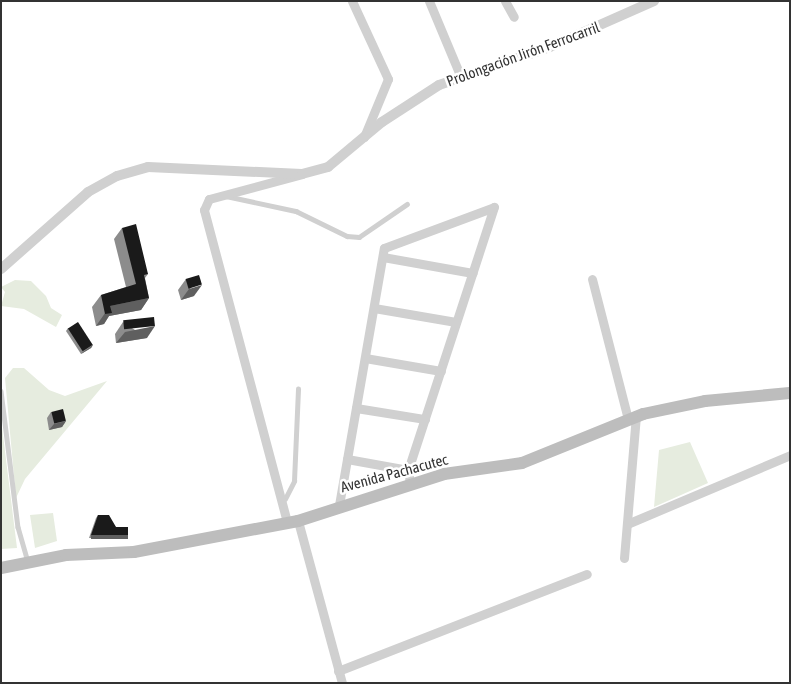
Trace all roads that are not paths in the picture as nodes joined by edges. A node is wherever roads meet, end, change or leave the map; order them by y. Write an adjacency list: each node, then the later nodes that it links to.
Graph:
1 (352, 1): 7 (street)
2 (429, 1): 6 (street)
3 (506, 1): 5 (street)
4 (654, 1): 6 (street, Prolongación Jirón Ferrocarril)
5 (514, 17)
6 (460, 75): 7 (street, Prolongación Jirón Ferrocarril)
7 (360, 144): 8 (street, Prolongación Jirón Ferrocarril)
8 (302, 174): 9 (street); 12 (street, Prolongación Jirón Ferrocarril)
9 (220, 195): 10 (lane); 29 (street)
10 (407, 204)
11 (383, 257): 13 (street); 13 (street); 15 (street)
12 (1, 269)
13 (473, 273): 16 (street)
14 (592, 279): 23 (street)
15 (374, 308): 16 (street); 17 (street)
16 (456, 322): 18 (street)
17 (365, 358): 18 (street); 22 (street)
18 (440, 371): 24 (street)
19 (298, 389): 29 (lane)
20 (1, 391): 34 (lane)
21 (790, 393): 23 (main road, Avenida Pachacutec)
22 (356, 408): 24 (street); 26 (street)
23 (632, 418): 28 (main road, Avenida Pachacutec); 32 (street)
24 (425, 419): 27 (street)
25 (790, 455): 32 (street)
26 (347, 459): 27 (street); 30 (street)
27 (408, 470): 28 (street)
28 (410, 484): 30 (main road, Avenida Pachacutec)
29 (284, 500): 31 (street)
30 (339, 504): 31 (main road, Avenida Pachacutec)
31 (292, 521): 34 (main road, Avenida Pachacutec); 37 (street)
32 (627, 524): 33 (street)
33 (624, 558)
34 (28, 564): 35 (main road, Avenida Pachacutec)
35 (1, 568)
36 (587, 574): 37 (street)
37 (338, 670): 38 (street)
38 (342, 683)

